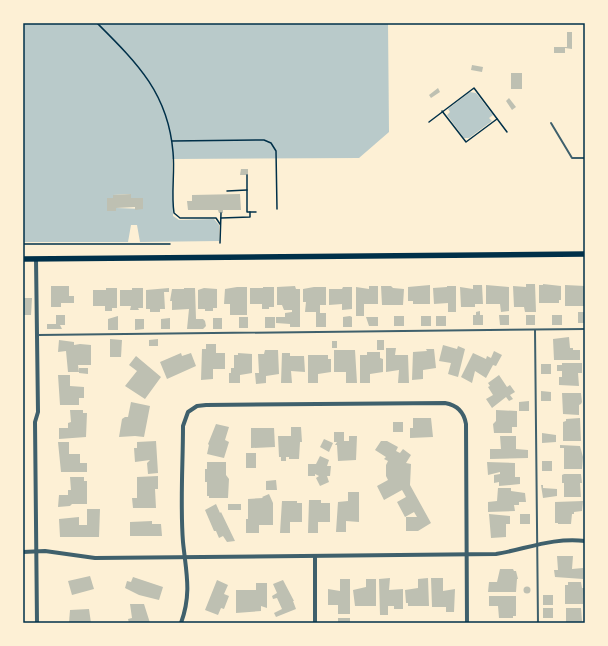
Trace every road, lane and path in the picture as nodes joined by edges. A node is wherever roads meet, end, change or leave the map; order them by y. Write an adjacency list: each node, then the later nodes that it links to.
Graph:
1 (97, 23): 7 (path)
2 (442, 111): 3 (path); 3 (path); 4 (path)
3 (497, 119): 6 (path)
4 (429, 122)
5 (551, 123): 8 (lane)
6 (507, 132)
7 (172, 141): 12 (path); 17 (path)
8 (585, 158)
9 (247, 175): 10 (path)
10 (247, 190): 11 (path); 13 (path)
11 (227, 191)
12 (277, 209)
13 (250, 212): 14 (path); 16 (path)
14 (256, 212)
15 (221, 213): 16 (path)
16 (221, 218): 17 (path)
17 (220, 224): 18 (path)
18 (220, 243)
19 (23, 244): 20 (path)
20 (170, 244)
21 (585, 254): 23 (main road)
22 (23, 259): 23 (main road)
23 (36, 259): 26 (street)
24 (585, 329): 25 (lane)
25 (535, 330): 26 (lane); 28 (lane)
26 (38, 335): 29 (street)
27 (585, 541): 28 (street)
28 (538, 544): 31 (street); 38 (lane)
29 (35, 551): 30 (street); 33 (street); 34 (street)
30 (23, 552)
31 (467, 554): 32 (street); 33 (street); 37 (street)
32 (315, 556): 33 (street); 36 (street)
33 (186, 557): 35 (street)
34 (37, 623)
35 (181, 623)
36 (315, 623)
37 (467, 623)
38 (538, 623)

